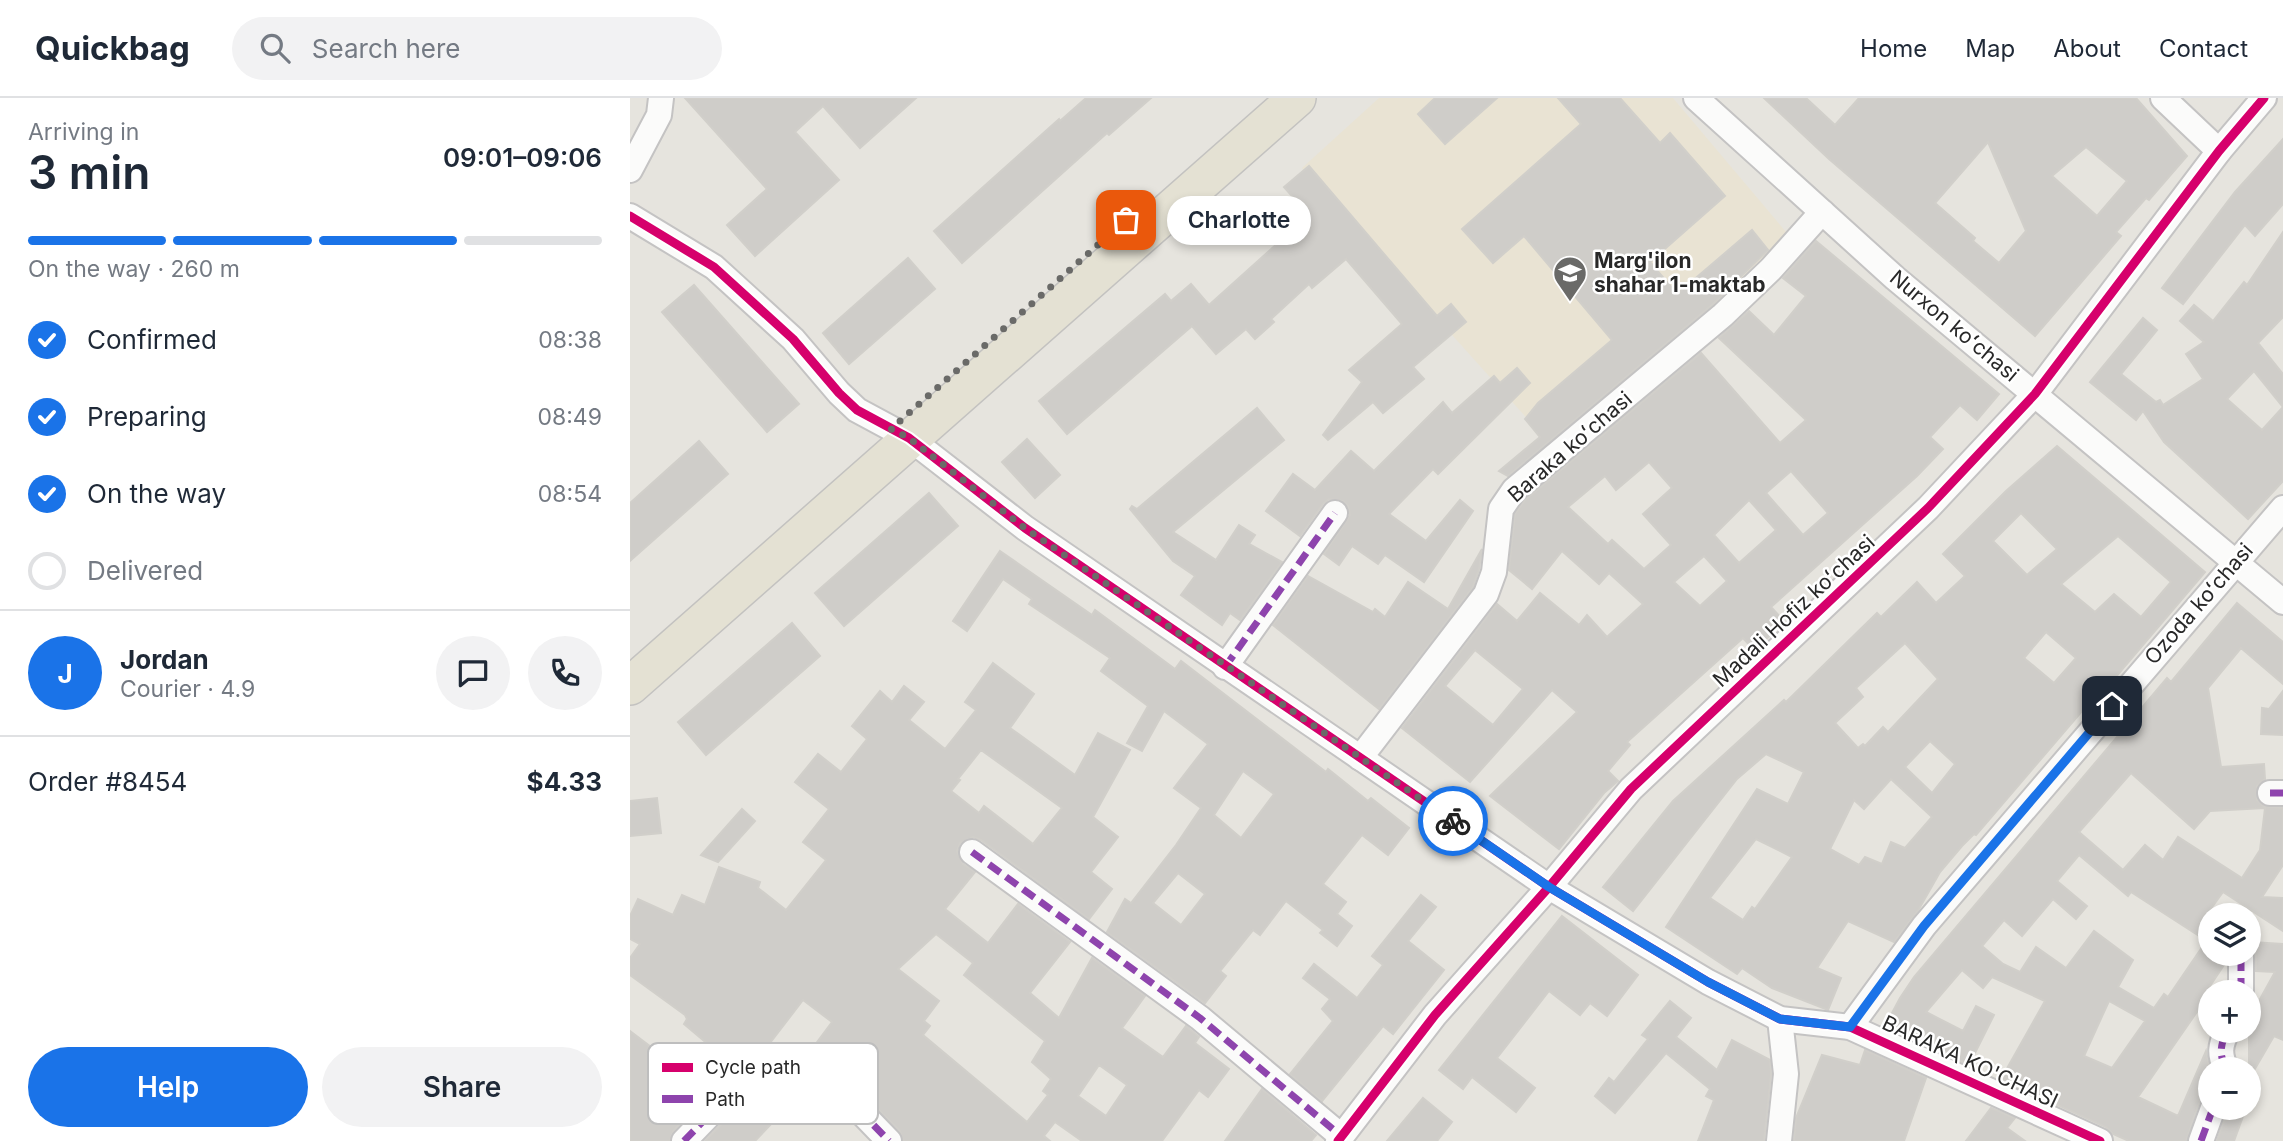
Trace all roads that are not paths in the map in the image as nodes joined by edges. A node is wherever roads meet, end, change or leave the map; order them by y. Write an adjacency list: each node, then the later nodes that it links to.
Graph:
1 (661, 98): 8 (street)
2 (1263, 98): 12 (main road)
3 (1297, 98): 12 (main road)
4 (1696, 98): 9 (street, Nurxon koʻchasi)
5 (2163, 98): 7 (street)
6 (2264, 98): 7 (street, Madali Hofiz koʻchasi)
7 (2219, 151): 11 (street, Madali Hofiz koʻchasi)
8 (630, 170)
9 (1822, 212): 11 (street, Nurxon koʻchasi); 20 (street, Baraka koʻchasi)
10 (630, 216): 12 (street)
11 (2035, 394): 15 (street, Nurxon koʻchasi); 22 (street, Madali Hofiz koʻchasi)
12 (900, 434): 17 (main road); 18 (street, BARAKA KO'CHASI); 19 (main road)
13 (2283, 508): 15 (street, Ozoda koʻchasi)
14 (1335, 513): 18 (street)
15 (2235, 562): 16 (street, Nurxon koʻchasi); 24 (street, Ozoda koʻchasi)
16 (2283, 602)
17 (630, 657)
18 (1225, 667): 20 (street, BARAKA KO'CHASI)
19 (630, 686)
20 (1360, 758): 22 (street, BARAKA KO'CHASI)
21 (972, 852): 28 (street)
22 (1549, 887): 23 (street, BARAKA KO'CHASI); 28 (street, Madali Hofiz koʻchasi)
23 (1780, 1019): 24 (street, BARAKA KO'CHASI); 31 (street)
24 (1850, 1027): 32 (street, BARAKA KO'CHASI)
25 (2208, 1120): 33 (street)
26 (700, 1124): 29 (street)
27 (873, 1124): 30 (street)
28 (1339, 1139)
29 (684, 1141)
30 (889, 1141)
31 (1779, 1141)
32 (2100, 1141)
33 (2200, 1141)

